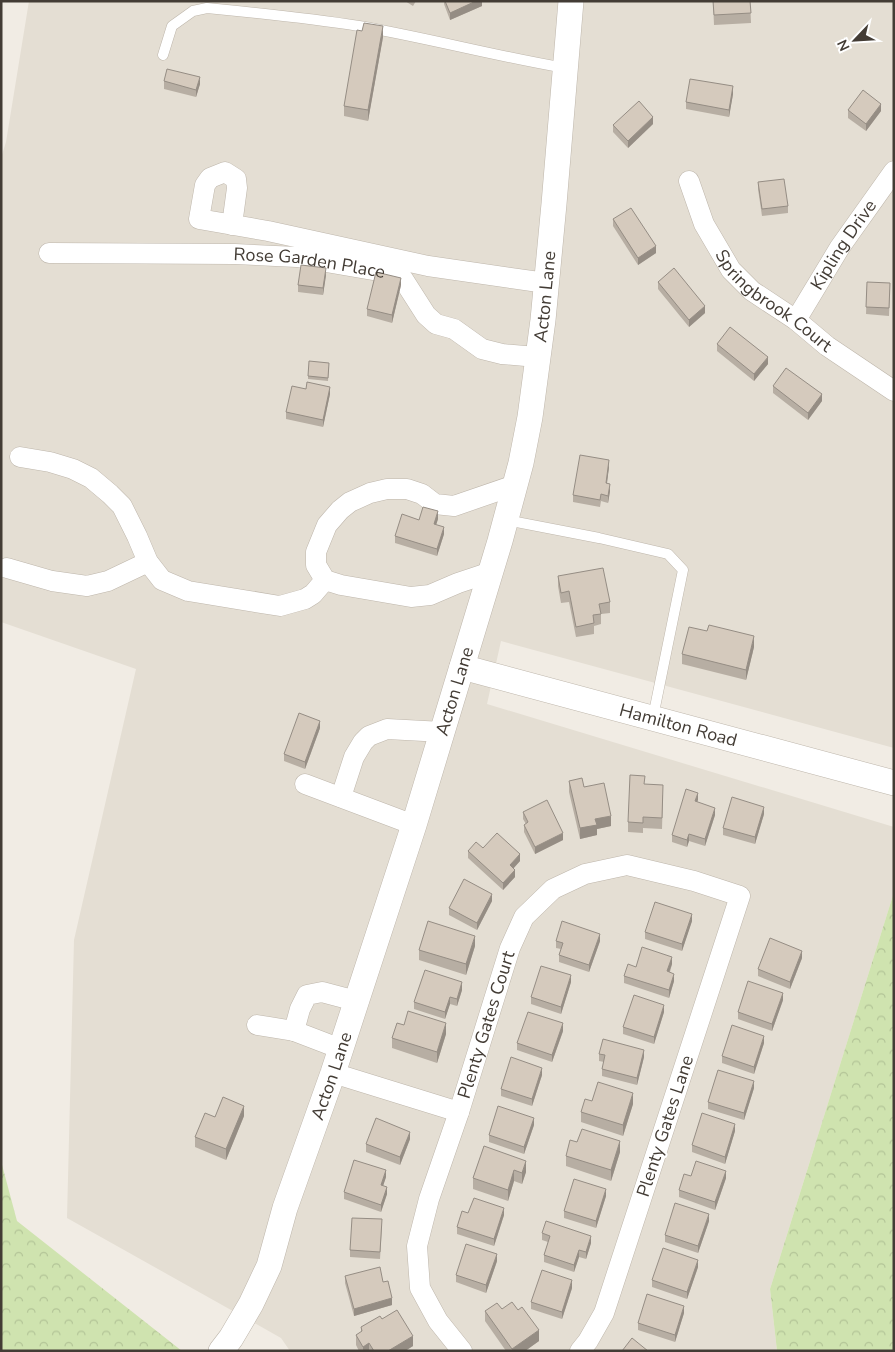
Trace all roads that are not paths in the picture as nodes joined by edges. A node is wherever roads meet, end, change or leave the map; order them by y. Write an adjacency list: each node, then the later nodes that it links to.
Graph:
1 (570, 1): 3 (street, Acton Lane)
2 (163, 55): 3 (lane)
3 (566, 68): 8 (street, Acton Lane)
4 (894, 171): 9 (street, Kipling Drive)
5 (689, 180): 9 (street, Springbrook Court)
6 (232, 225): 8 (street)
7 (49, 253): 10 (street, Rose Garden Place)
8 (546, 283): 10 (street, Acton Lane)
9 (796, 320): 11 (street, Springbrook Court)
10 (537, 357): 13 (street, Acton Lane)
11 (894, 391)
12 (20, 457): 15 (street)
13 (515, 485): 14 (street, Acton Lane); 18 (street)
14 (506, 520): 17 (street, Acton Lane); 20 (lane)
15 (148, 562): 16 (street); 18 (street)
16 (6, 568)
17 (491, 572): 18 (street); 19 (street, Acton Lane)
18 (325, 580)
19 (462, 667): 20 (street, Hamilton Road); 21 (street, Acton Lane)
20 (652, 718): 22 (street, Hamilton Road)
21 (443, 732): 24 (street); 25 (street, Acton Lane)
22 (894, 783)
23 (305, 784): 24 (street)
24 (341, 797): 25 (street)
25 (414, 825): 27 (street, Acton Lane)
26 (740, 896): 32 (street, Plenty Gates Court); 35 (street, Plenty Gates Lane)
27 (356, 1001): 29 (street); 30 (street, Acton Lane)
28 (256, 1025): 29 (street)
29 (294, 1031): 30 (street)
30 (341, 1049): 31 (street, Acton Lane)
31 (333, 1072): 32 (street); 33 (street, Acton Lane)
32 (459, 1112): 34 (street, Plenty Gates Court)
33 (220, 1351)
34 (462, 1351)
35 (580, 1351)

